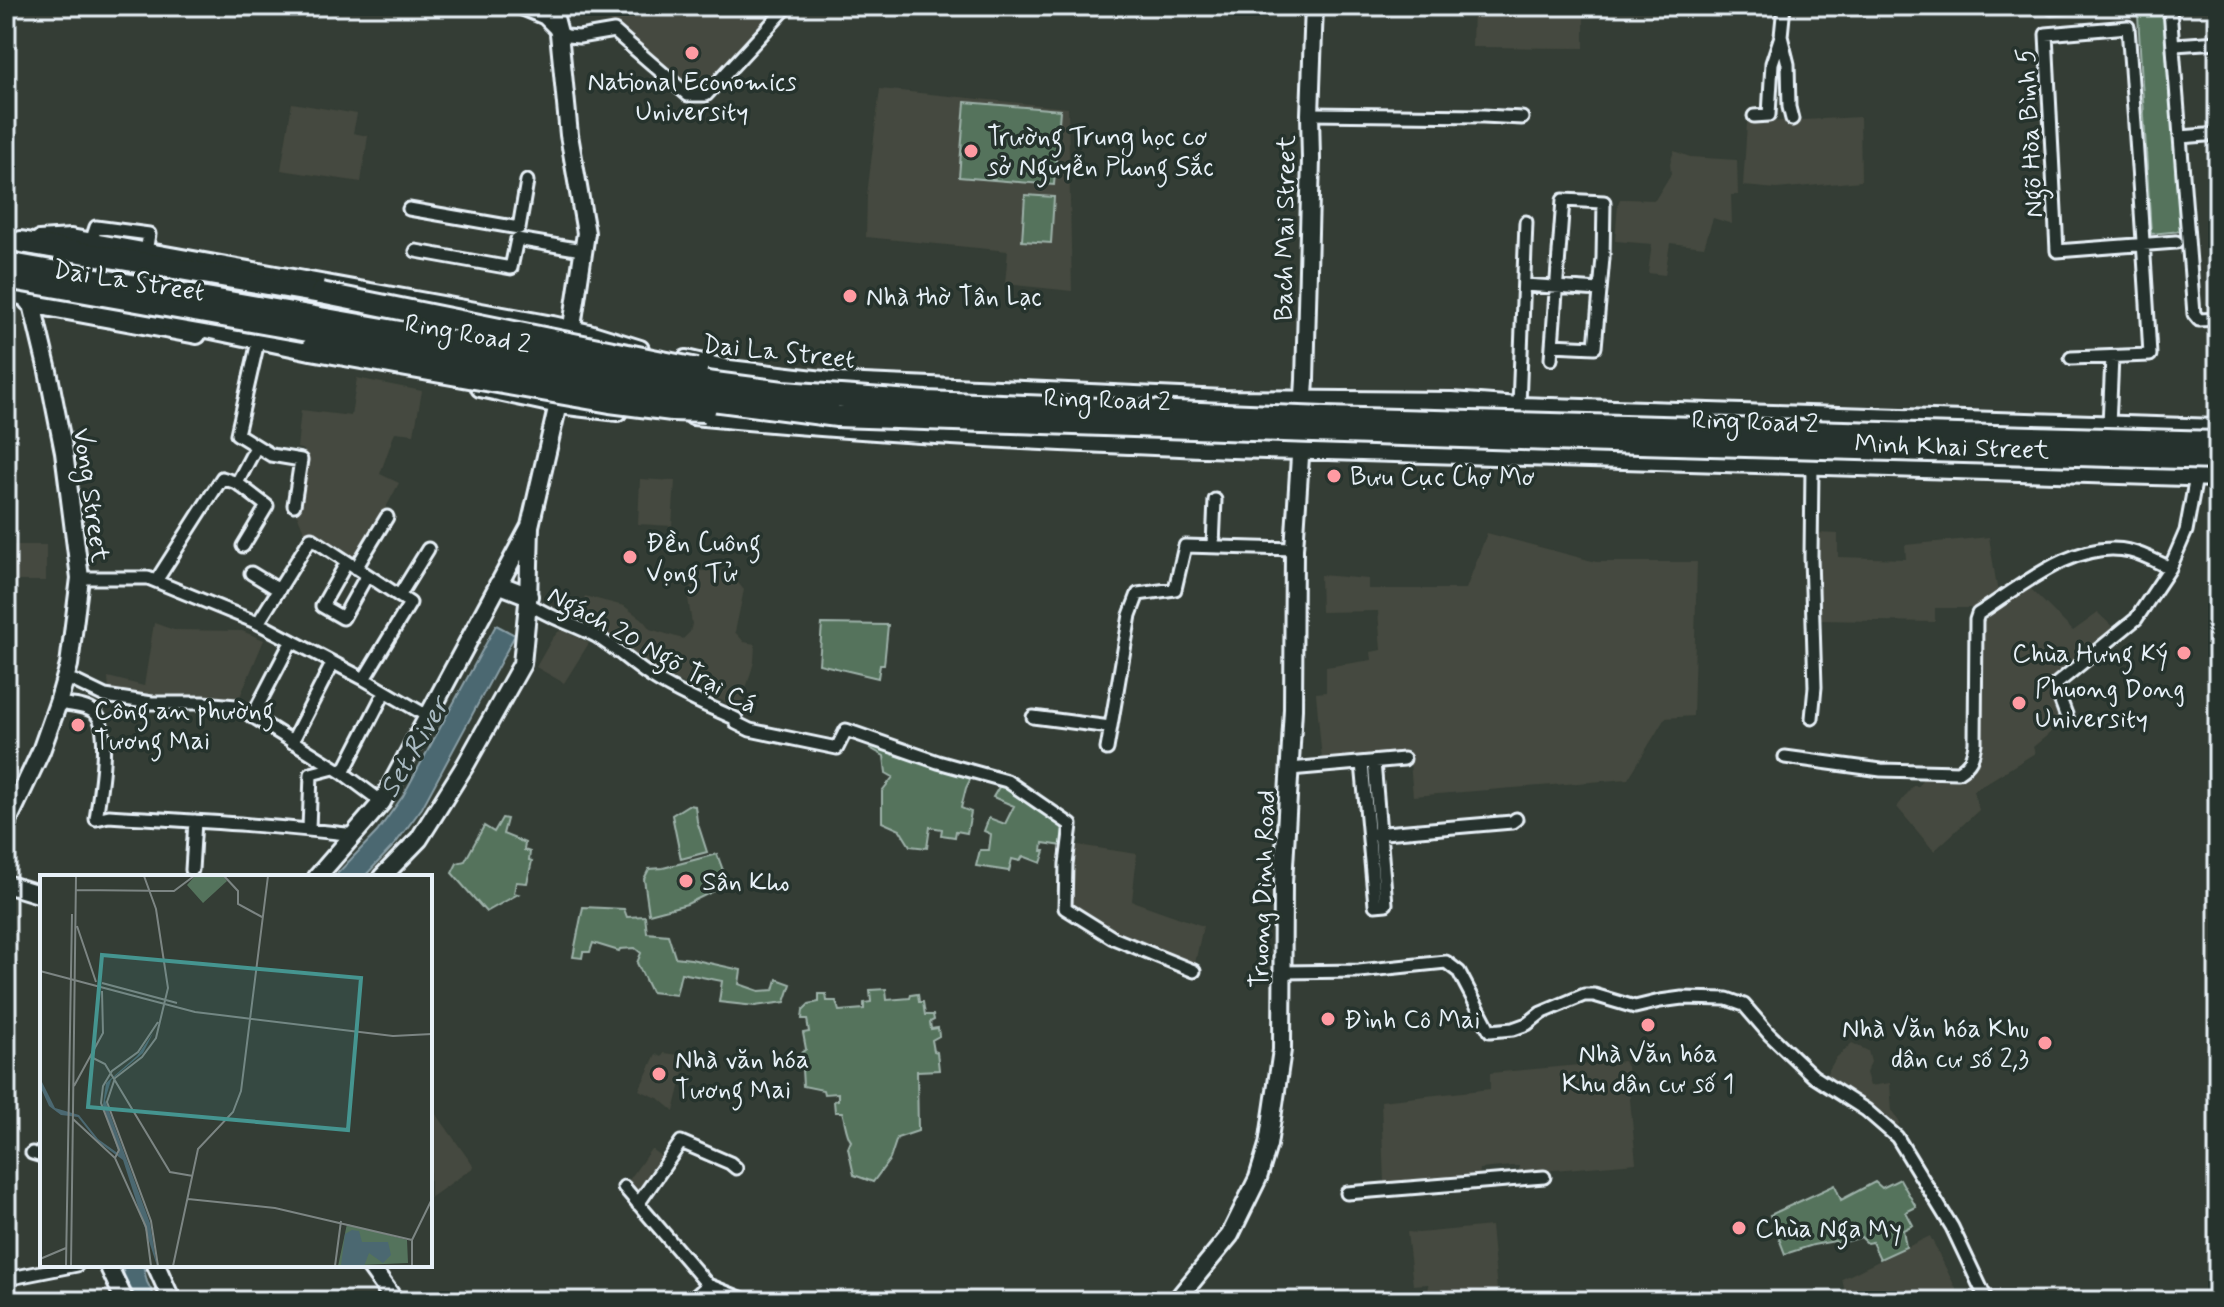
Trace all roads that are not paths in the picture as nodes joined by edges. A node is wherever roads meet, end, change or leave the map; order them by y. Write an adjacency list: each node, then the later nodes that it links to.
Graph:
1 (515, 6): 9 (street)
2 (552, 6): 9 (main road)
3 (788, 6): 9 (street)
4 (1314, 6): 13 (main road, Bach Mai Street)
5 (1784, 6): 10 (street)
6 (2077, 6): 7 (street)
7 (2051, 7)
8 (2170, 10): 12 (street)
9 (559, 33): 27 (main road)
10 (1781, 36): 14 (street); 16 (street)
11 (2218, 42): 12 (street)
12 (2175, 45): 18 (street)
13 (1310, 114): 15 (street); 54 (main road, Bach Mai Street)
14 (1754, 116)
15 (1522, 118)
16 (1792, 119)
17 (2218, 134): 18 (street)
18 (2181, 137): 39 (street)
19 (527, 181): 22 (street)
20 (409, 209): 22 (street)
21 (1526, 222): 32 (street)
22 (518, 233): 27 (street); 28 (street)
23 (94, 235): 24 (main road, Dai La Street); 29 (main road, Dai La Street); 29 (street)
24 (14, 241): 38 (main road, Dai La Street); 56 (highway, bridge)
25 (2176, 242): 26 (street, Ngõ Hòa Bình 5)
26 (2144, 245): 26 (street, Ngõ Hòa Bình 5); 46 (street, Ngõ Hòa Bình 5)
27 (582, 250): 41 (main road)
28 (416, 251)
29 (146, 252): 36 (main road, Dai La Street)
30 (6, 263): 56 (highway, Ring Road 2, bridge)
31 (6, 278): 56 (highway, Ring Road 2, bridge)
32 (1524, 285): 33 (street); 57 (street)
33 (1555, 287): 34 (street); 34 (street); 42 (street)
34 (1600, 290): 42 (street)
35 (6, 292): 37 (main road, Dai La Street); 45 (main road, Dai La Street); 56 (highway, bridge)
36 (396, 296): 38 (main road); 41 (main road, Dai La Street)
37 (32, 304): 43 (main road, Dai La Street); 86 (main road, Vong Street)
38 (406, 319): 40 (main road, Dai La Street)
39 (2218, 319)
40 (463, 328): 44 (main road, Dai La Street); 49 (main road)
41 (571, 330): 44 (main road); 50 (main road, Dai La Street)
42 (1552, 345): 48 (street)
43 (257, 346): 51 (main road, Dai La Street); 65 (street)
44 (568, 349): 50 (main road, Dai La Street); 52 (main road)
45 (408, 355): 49 (main road, Dai La Street); 51 (main road)
46 (2112, 357): 47 (street, Ngõ Hòa Bình 5); 61 (street)
47 (2071, 358)
48 (1551, 359)
49 (457, 363): 52 (main road, Dai La Street)
50 (716, 367): 53 (main road, Dai La Street)
51 (388, 370): 55 (main road, Dai La Street)
52 (563, 382): 55 (main road); 58 (main road, Dai La Street)
53 (1166, 396): 54 (main road, Dai La Street); 64 (main road)
54 (1304, 398): 57 (main road, Minh Khai Street); 66 (main road, Bach Mai Street)
55 (559, 405): 58 (main road, Dai La Street); 77 (main road)
56 (838, 406): 63 (highway, Ring Road 2, bridge); 67 (highway, Ring Road 2, bridge)
57 (1519, 406): 59 (main road, Minh Khai Street)
58 (724, 419): 64 (main road, Dai La Street)
59 (1972, 421): 60 (main road, Minh Khai Street); 69 (main road)
60 (2058, 423): 61 (main road, Minh Khai Street); 70 (main road)
61 (2109, 425): 62 (main road, Minh Khai Street)
62 (2218, 428)
63 (2218, 442)
64 (1166, 446): 66 (main road, Dai La Street)
65 (256, 447): 73 (street); 75 (street)
66 (1300, 451): 68 (main road, Minh Khai Street); 81 (main road, Truong Dinh Road)
67 (2218, 459)
68 (1812, 467): 69 (main road, Minh Khai Street); 102 (street)
69 (1972, 471): 70 (main road, Minh Khai Street)
70 (2057, 473): 71 (main road, Minh Khai Street)
71 (2196, 477): 72 (main road, Minh Khai Street); 83 (street)
72 (2218, 478)
73 (237, 483): 79 (street); 87 (street)
74 (1215, 500): 78 (street)
75 (294, 505)
76 (387, 517): 82 (street)
77 (530, 526): 88 (main road); 91 (main road)
78 (1213, 545): 81 (street); 104 (street)
79 (243, 546)
80 (428, 549): 90 (street)
81 (1294, 549): 110 (main road, Truong Dinh Road)
82 (351, 565): 85 (street); 85 (street); 89 (street)
83 (2170, 568): 103 (street); 107 (street)
84 (251, 573): 89 (street)
85 (367, 575): 90 (street)
86 (80, 578): 87 (street); 96 (main road, Vong Street)
87 (156, 581): 92 (street)
88 (498, 584): 91 (main road); 100 (main road)
89 (279, 590): 92 (street)
90 (399, 596): 95 (street)
91 (528, 600): 121 (main road); 124 (street, Ngách 20 Ngõ Trại Cá)
92 (258, 623): 95 (street)
93 (289, 646): 99 (street)
94 (330, 668): 105 (street)
95 (364, 679): 100 (street)
96 (64, 680): 98 (main road, Vong Street); 99 (street)
97 (381, 699): 111 (street)
98 (58, 703): 114 (street); 115 (main road, Vong Street)
99 (252, 717): 105 (street)
100 (429, 717): 112 (main road)
101 (1033, 717): 104 (street)
102 (1812, 718)
103 (2068, 720)
104 (1110, 727): 106 (street)
105 (292, 742): 111 (street)
106 (1107, 749)
107 (1785, 757)
108 (1404, 759): 109 (street)
109 (1368, 762): 110 (street); 117 (street)
110 (1290, 769): 125 (main road, Truong Dinh Road)
111 (338, 770): 112 (street); 116 (street)
112 (382, 802): 118 (main road)
113 (1516, 819): 117 (street)
114 (195, 821): 116 (street); 119 (street)
115 (6, 825)
116 (309, 829): 118 (street)
117 (1374, 834): 117 (street)
118 (355, 835): 120 (main road)
119 (192, 870)
120 (319, 875)
121 (384, 875)
122 (6, 884): 123 (main road)
123 (40, 894)
124 (1194, 971)
125 (1282, 972): 142 (main road, Truong Dinh Road); 143 (street)
126 (736, 1168): 130 (street)
127 (1544, 1177): 129 (street)
128 (624, 1187): 130 (street)
129 (1347, 1193)
130 (638, 1204): 136 (street)
131 (67, 1267): 135 (street)
132 (109, 1267): 137 (main road)
133 (157, 1267): 138 (main road)
134 (370, 1267): 139 (main road)
135 (6, 1279)
136 (708, 1285): 140 (street); 141 (street)
137 (125, 1301)
138 (172, 1301)
139 (395, 1301)
140 (690, 1301)
141 (748, 1301)
142 (1176, 1301)
143 (1987, 1301)

